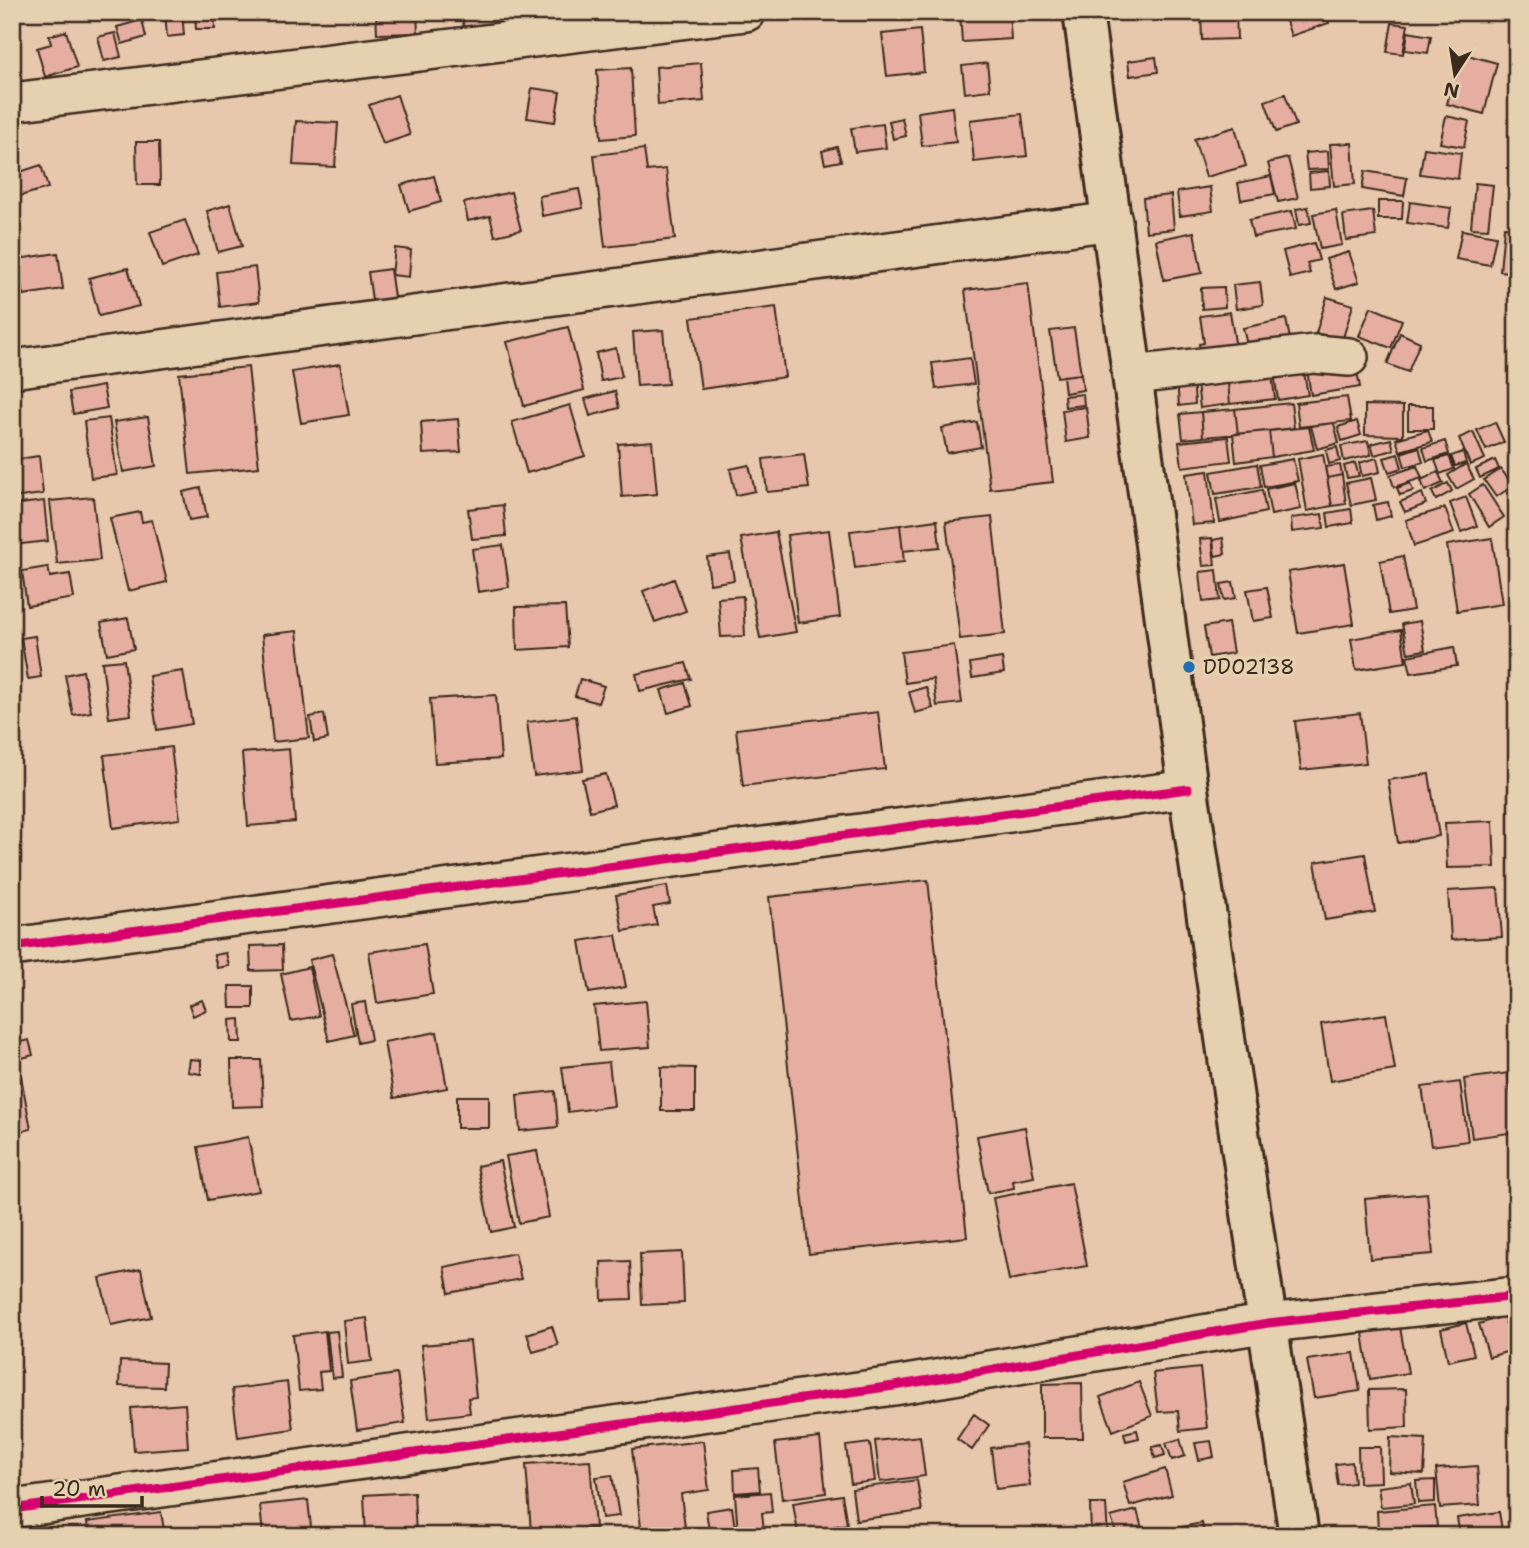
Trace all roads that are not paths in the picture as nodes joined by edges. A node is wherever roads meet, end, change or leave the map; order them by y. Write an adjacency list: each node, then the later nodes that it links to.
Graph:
1 (746, 12): 3 (street)
2 (1083, 12): 4 (main road)
3 (12, 102)
4 (1112, 221): 6 (street); 7 (main road)
5 (1349, 357): 7 (street)
6 (12, 369)
7 (1133, 375): 8 (main road)
8 (1188, 789): 9 (street); 11 (main road)
9 (12, 947)
10 (1517, 1296): 11 (street)
11 (1268, 1323): 12 (street); 13 (main road)
12 (12, 1509)
13 (1299, 1536)

